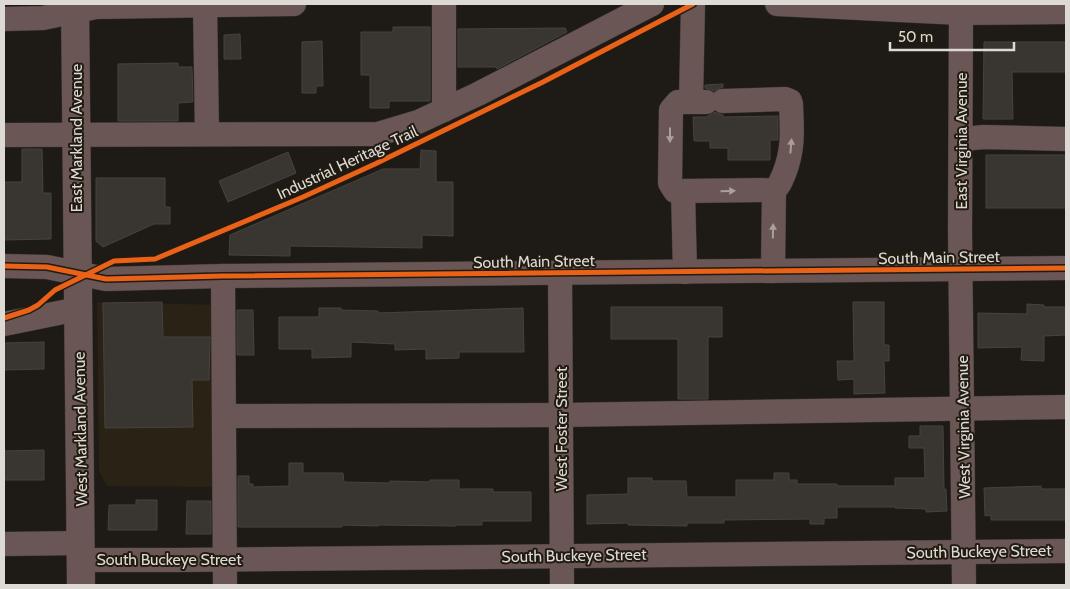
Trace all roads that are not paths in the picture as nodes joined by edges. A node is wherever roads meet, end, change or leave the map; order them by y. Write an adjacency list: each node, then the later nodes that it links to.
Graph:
1 (294, 4): 6 (street)
2 (444, 4): 12 (street)
3 (652, 4): 12 (street)
4 (693, 4): 11 (street)
5 (777, 4): 9 (street)
6 (205, 5): 7 (street); 14 (street)
7 (75, 7): 10 (street); 13 (main road, East Markland Avenue)
8 (1066, 12): 9 (street)
9 (961, 13): 16 (street, East Virginia Avenue)
10 (4, 18)
11 (707, 101): 18 (street, one-way to 11); 19 (street, one-way to 19)
12 (444, 110): 14 (street)
13 (76, 134): 14 (street); 15 (street); 25 (main road, East Markland Avenue)
14 (207, 134)
15 (4, 135)
16 (962, 139): 17 (street); 22 (street, East Virginia Avenue)
17 (1066, 139)
18 (774, 190): 19 (street, one-way to 18); 23 (street, one-way to 18)
19 (683, 191): 24 (street)
20 (4, 266): 25 (street, South Main Street)
21 (1066, 268): 22 (street, South Main Street)
22 (961, 270): 23 (street, South Main Street); 31 (street, West Virginia Avenue)
23 (773, 271): 24 (street, South Main Street)
24 (684, 272): 26 (street, South Main Street)
25 (78, 273): 27 (street, South Main Street); 28 (main road, West Markland Avenue)
26 (560, 273): 27 (street, South Main Street); 32 (street, West Foster Street)
27 (223, 276): 33 (street)
28 (78, 308): 29 (street); 39 (main road, West Markland Avenue)
29 (4, 324)
30 (1066, 407): 31 (street)
31 (962, 408): 32 (street); 36 (street, West Virginia Avenue)
32 (561, 415): 33 (street); 37 (street, West Foster Street)
33 (224, 416): 38 (street)
34 (4, 544): 39 (street, South Buckeye Street)
35 (1066, 550): 36 (street, South Buckeye Street)
36 (964, 552): 37 (street, South Buckeye Street); 42 (street, West Virginia Avenue)
37 (562, 555): 38 (street, South Buckeye Street); 41 (street, West Foster Street)
38 (224, 558): 39 (street, South Buckeye Street); 40 (street)
39 (81, 563)
40 (225, 585)
41 (562, 585)
42 (964, 585)

